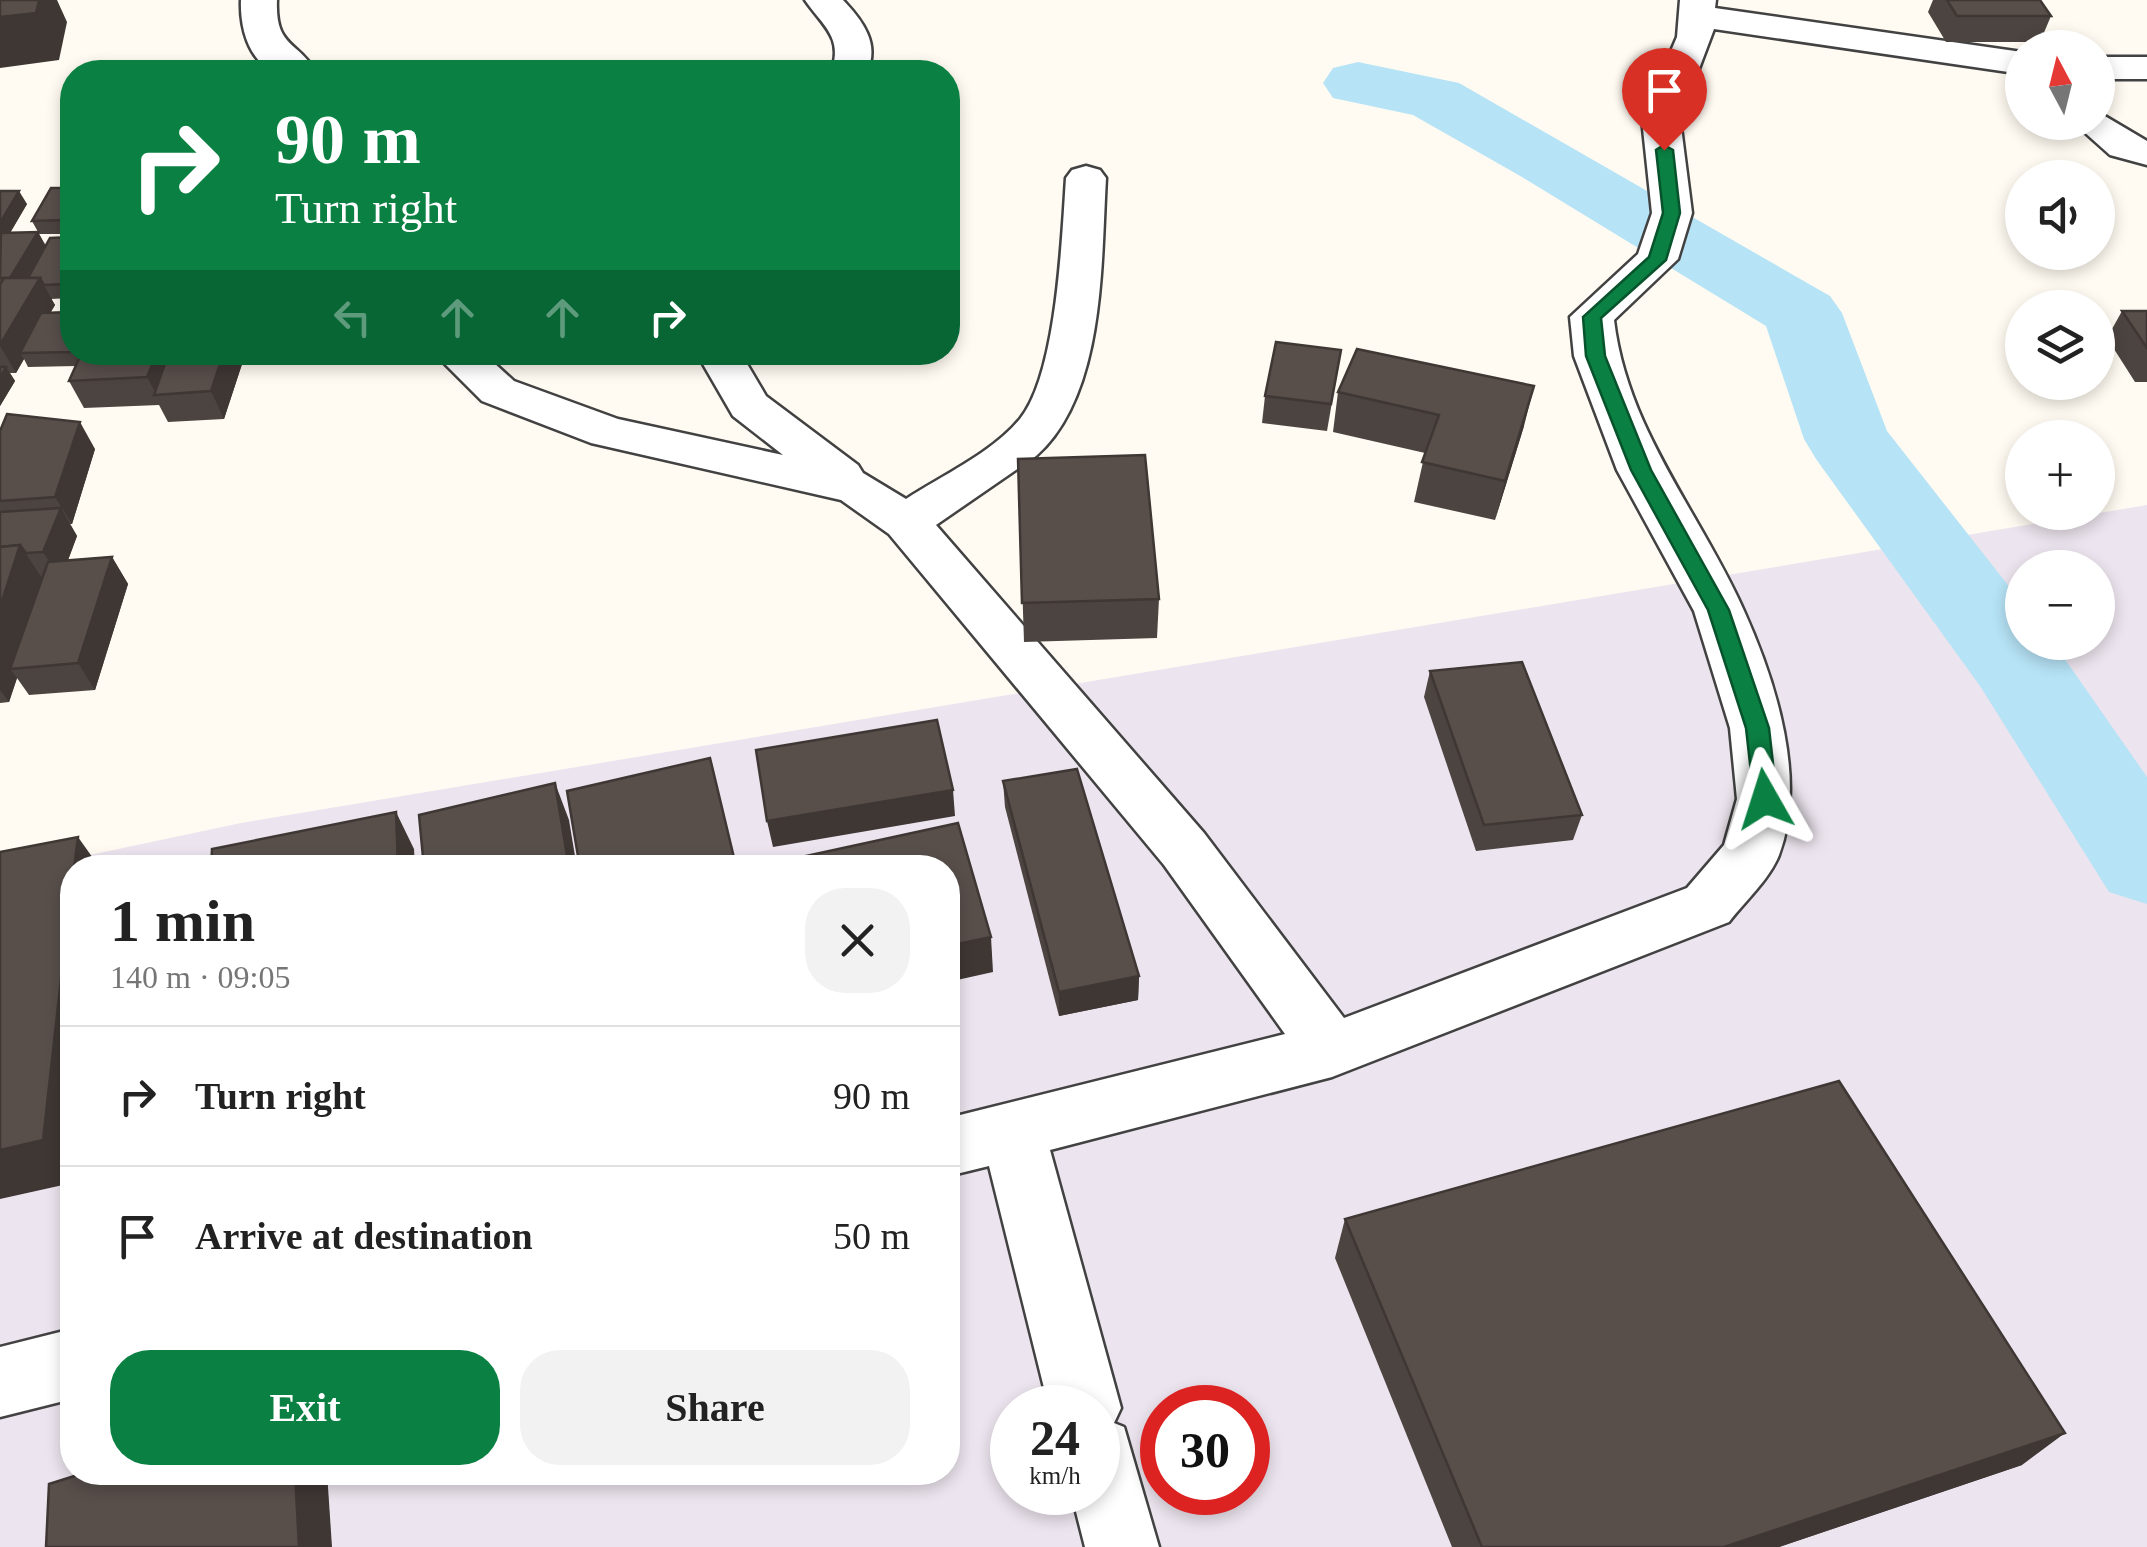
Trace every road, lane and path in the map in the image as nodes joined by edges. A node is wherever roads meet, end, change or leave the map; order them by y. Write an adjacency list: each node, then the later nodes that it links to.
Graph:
1 (259, 0): 4 (street)
2 (822, 0): 5 (street)
3 (1698, 8): 6 (street); 16 (street)
4 (282, 60)
5 (854, 60)
6 (2005, 60)
7 (2115, 68): 8 (street)
8 (2147, 68)
9 (2115, 140): 10 (street)
10 (2147, 153)
11 (1086, 178): 15 (street)
12 (470, 365): 14 (street)
13 (726, 365): 14 (street)
14 (856, 487): 15 (street)
15 (906, 522): 16 (street)
16 (1332, 1050): 17 (street)
17 (1012, 1131): 18 (street); 21 (street)
18 (960, 1144)
19 (60, 1367): 20 (street)
20 (0, 1382)
21 (1080, 1385)
22 (1114, 1515): 23 (street)
23 (1122, 1547)

